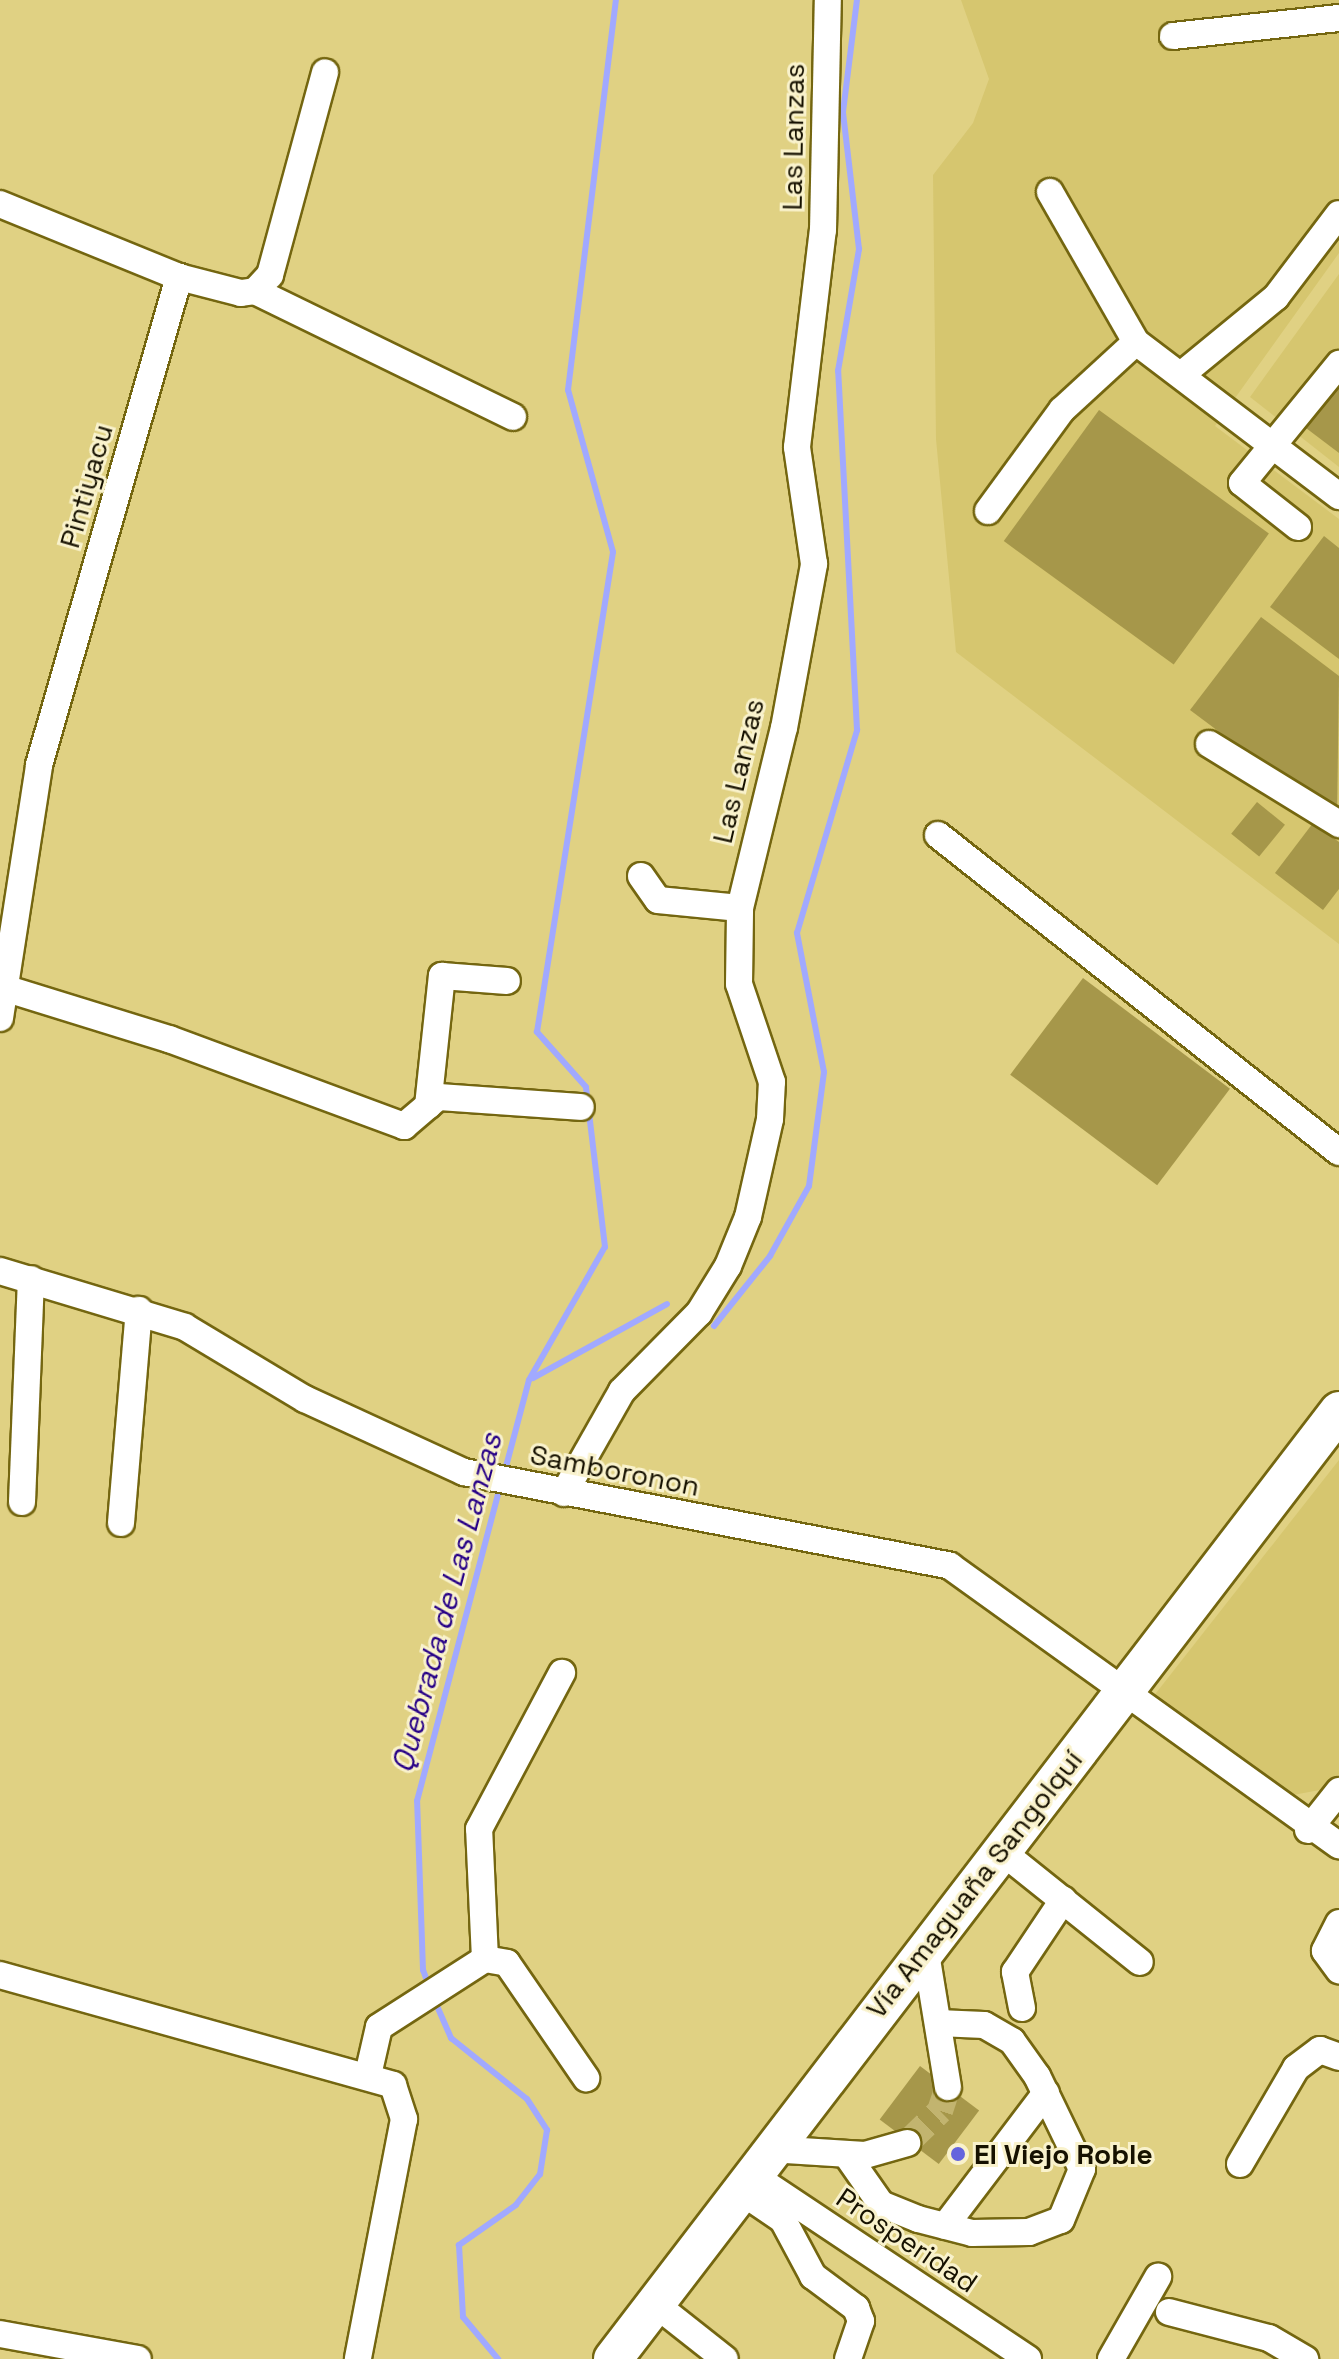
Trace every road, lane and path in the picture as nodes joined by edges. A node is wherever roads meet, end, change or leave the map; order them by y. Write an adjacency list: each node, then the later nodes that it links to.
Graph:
1 (828, 0): 22 (street, Las Lanzas)
2 (1339, 18): 3 (street)
3 (1173, 36)
4 (325, 72): 9 (street)
5 (1050, 192): 10 (street)
6 (0, 204): 8 (street)
7 (1339, 214): 12 (street)
8 (179, 277): 9 (street); 24 (street, Pintiyacu)
9 (255, 291): 13 (street)
10 (1136, 342): 12 (street); 16 (street)
11 (1339, 364): 14 (street)
12 (1181, 375): 14 (street)
13 (513, 417)
14 (1274, 446): 15 (street); 17 (street)
15 (1339, 496)
16 (988, 511)
17 (1298, 527)
18 (1209, 744): 19 (street)
19 (1339, 824)
20 (938, 835): 28 (street)
21 (641, 876): 22 (street)
22 (740, 908): 33 (street, Las Lanzas)
23 (507, 981): 26 (street)
24 (4, 988): 25 (street, Pintiyacu); 26 (street)
25 (0, 1018)
26 (428, 1106): 27 (street)
27 (581, 1107)
28 (1339, 1152)
29 (0, 1271): 30 (street, Samboronon)
30 (31, 1279): 31 (street, Samboronon); 34 (street)
31 (139, 1310): 33 (street, Samboronon); 35 (street)
32 (1339, 1411): 37 (highway, Vía Amaguaña Sangolquí)
33 (555, 1492): 37 (street, Samboronon)
34 (22, 1502)
35 (121, 1523)
36 (562, 1673): 46 (street)
37 (1120, 1695): 39 (street, Samboronon); 41 (highway, Vía Amaguaña Sangolquí)
38 (1339, 1791): 39 (street)
39 (1308, 1830): 40 (street, Samboronon)
40 (1339, 1846)
41 (1000, 1850): 42 (street); 44 (highway, Vía Amaguaña Sangolquí)
42 (1063, 1900): 45 (street); 49 (street)
43 (1339, 1923): 47 (street)
44 (925, 1947): 50 (street); 59 (highway, Vía Amaguaña Sangolquí)
45 (1140, 1962)
46 (476, 1966): 52 (street); 53 (street)
47 (1339, 1970)
48 (0, 1975): 52 (street)
49 (1022, 2008)
50 (938, 2023): 54 (street); 55 (street)
51 (1339, 2057): 58 (street)
52 (368, 2075): 67 (street)
53 (586, 2078)
54 (948, 2087)
55 (1046, 2093): 60 (street); 60 (street)
56 (907, 2143): 57 (street)
57 (846, 2154): 59 (street); 60 (street)
58 (1240, 2164)
59 (753, 2171): 62 (highway, Vía Amaguaña Sangolquí); 65 (street, Prosperidad); 70 (street)
60 (945, 2226)
61 (1158, 2277): 71 (street)
62 (654, 2303): 68 (highway, Vía Amaguaña Sangolquí); 69 (street)
63 (1169, 2312): 72 (street)
64 (0, 2334): 66 (street)
65 (1021, 2357)
66 (138, 2359)
67 (358, 2359)
68 (613, 2359)
69 (725, 2359)
70 (848, 2359)
71 (1111, 2359)
72 (1305, 2359)

